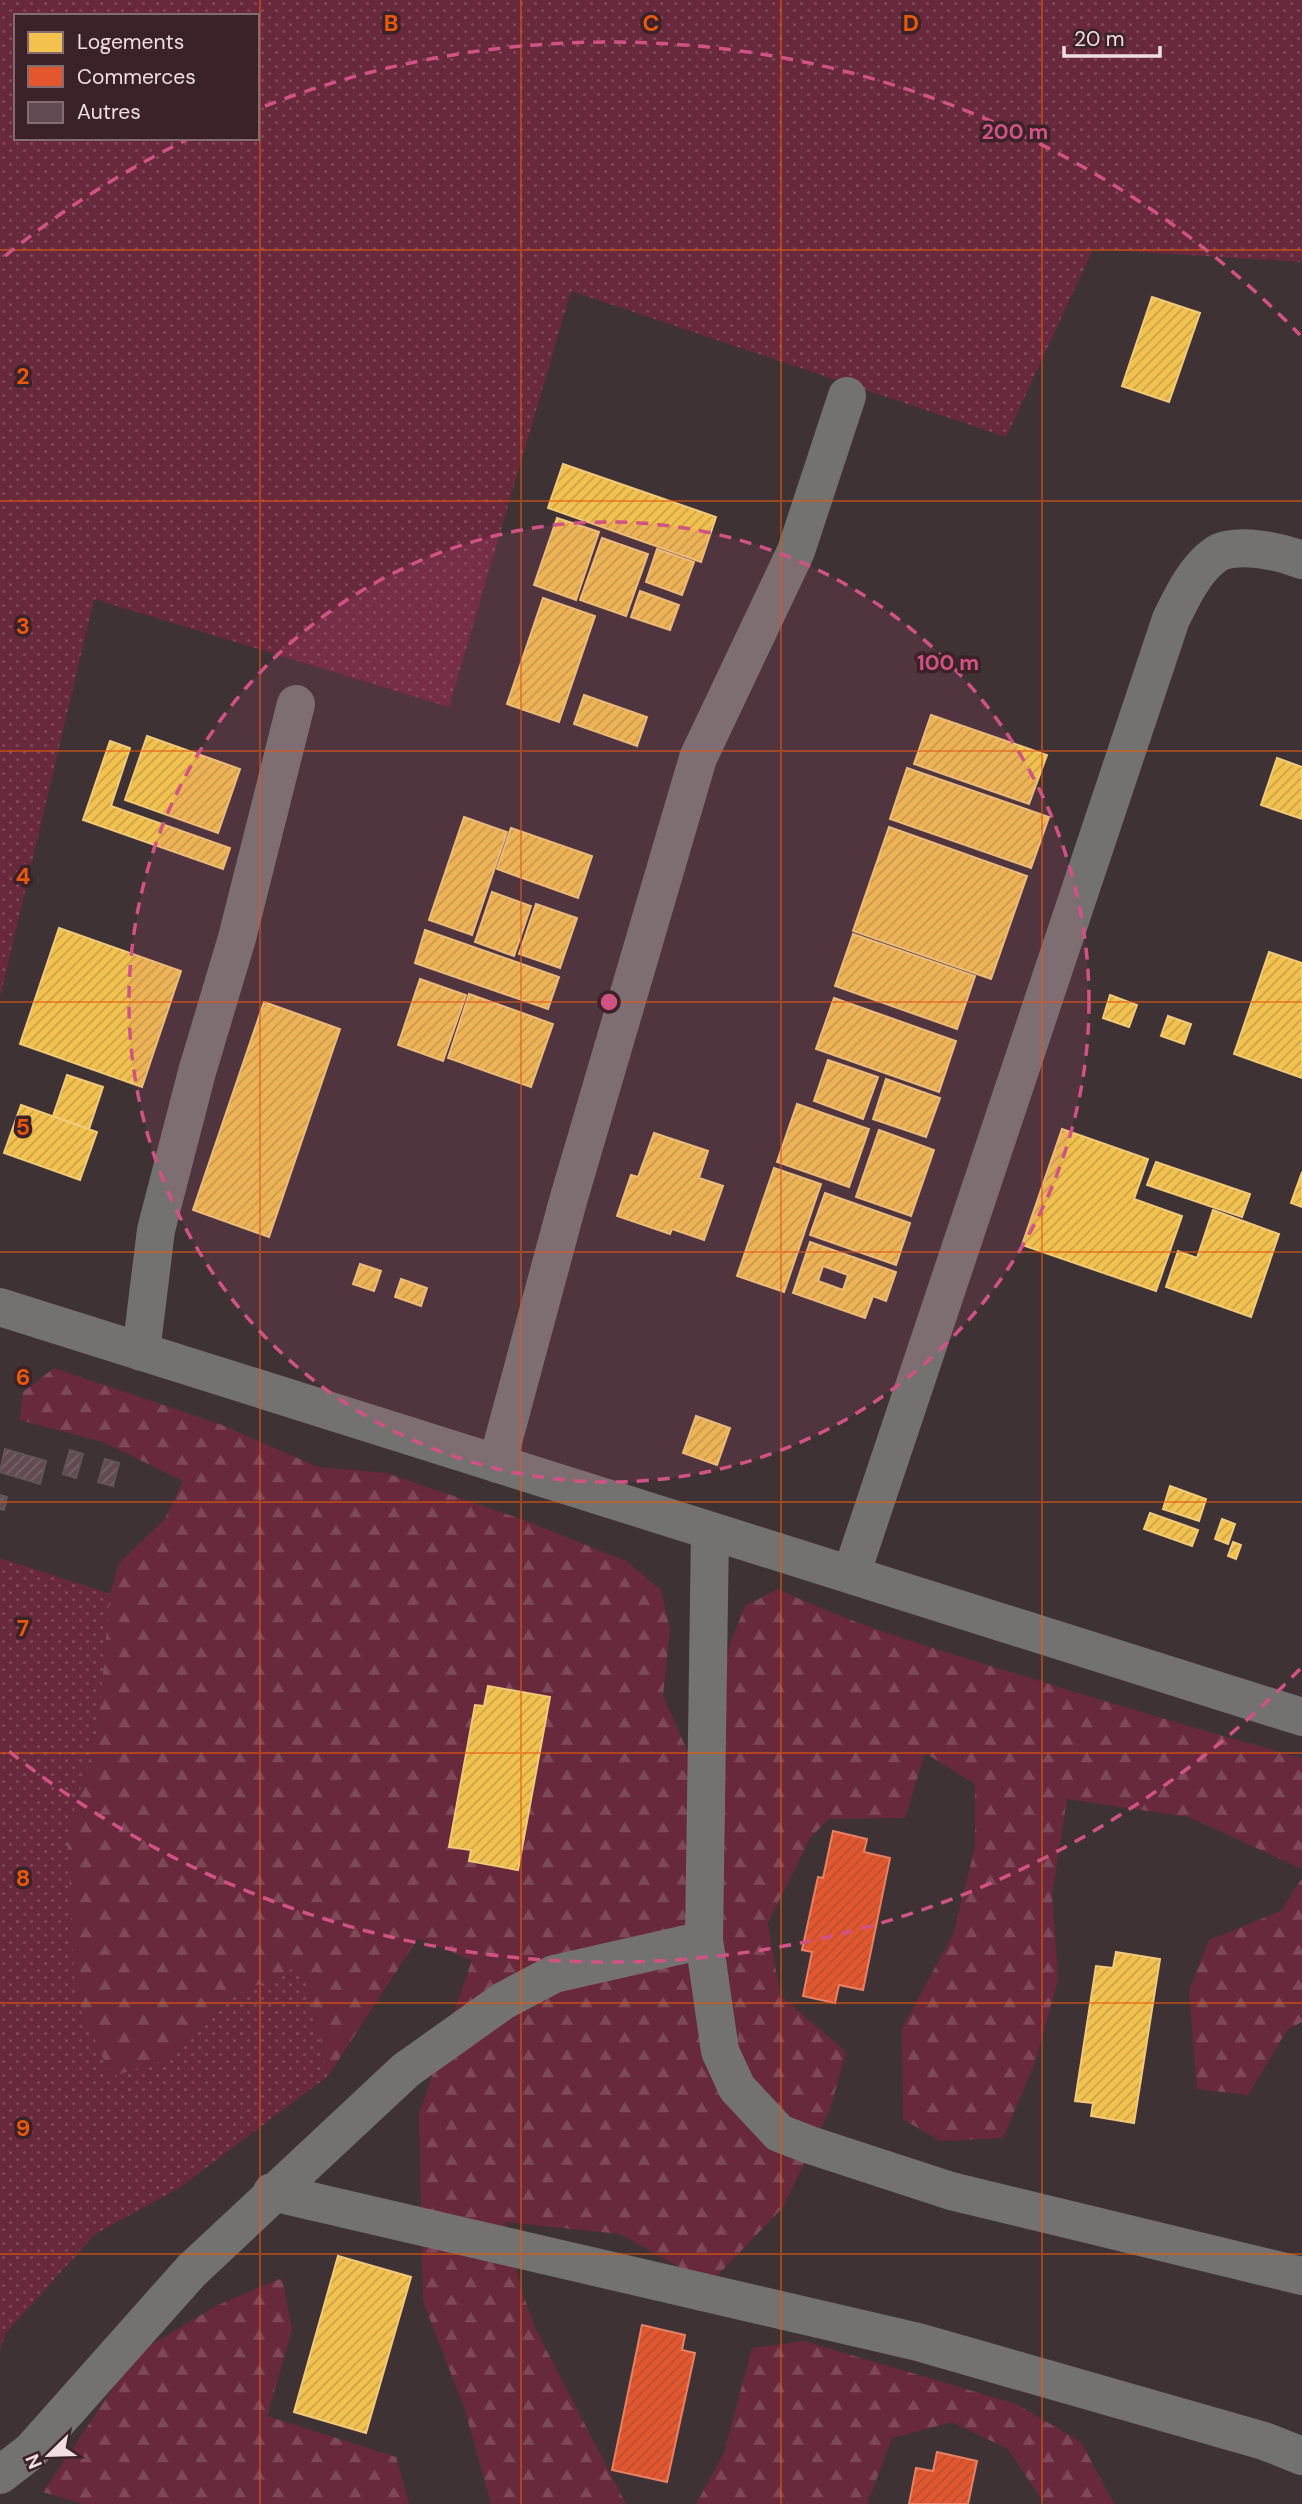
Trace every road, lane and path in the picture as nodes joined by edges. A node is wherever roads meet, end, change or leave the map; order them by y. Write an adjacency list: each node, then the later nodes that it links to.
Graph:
1 (847, 396): 6 (street)
2 (1302, 559): 8 (street)
3 (296, 704): 5 (street)
4 (0, 1307): 5 (street)
5 (141, 1352): 6 (street)
6 (497, 1464): 7 (street)
7 (710, 1531): 8 (street); 10 (street)
8 (851, 1575): 9 (street)
9 (1302, 1717)
10 (704, 1940): 11 (street); 12 (street)
11 (272, 2192): 13 (street); 14 (street)
12 (1302, 2276)
13 (1302, 2456)
14 (0, 2475)

